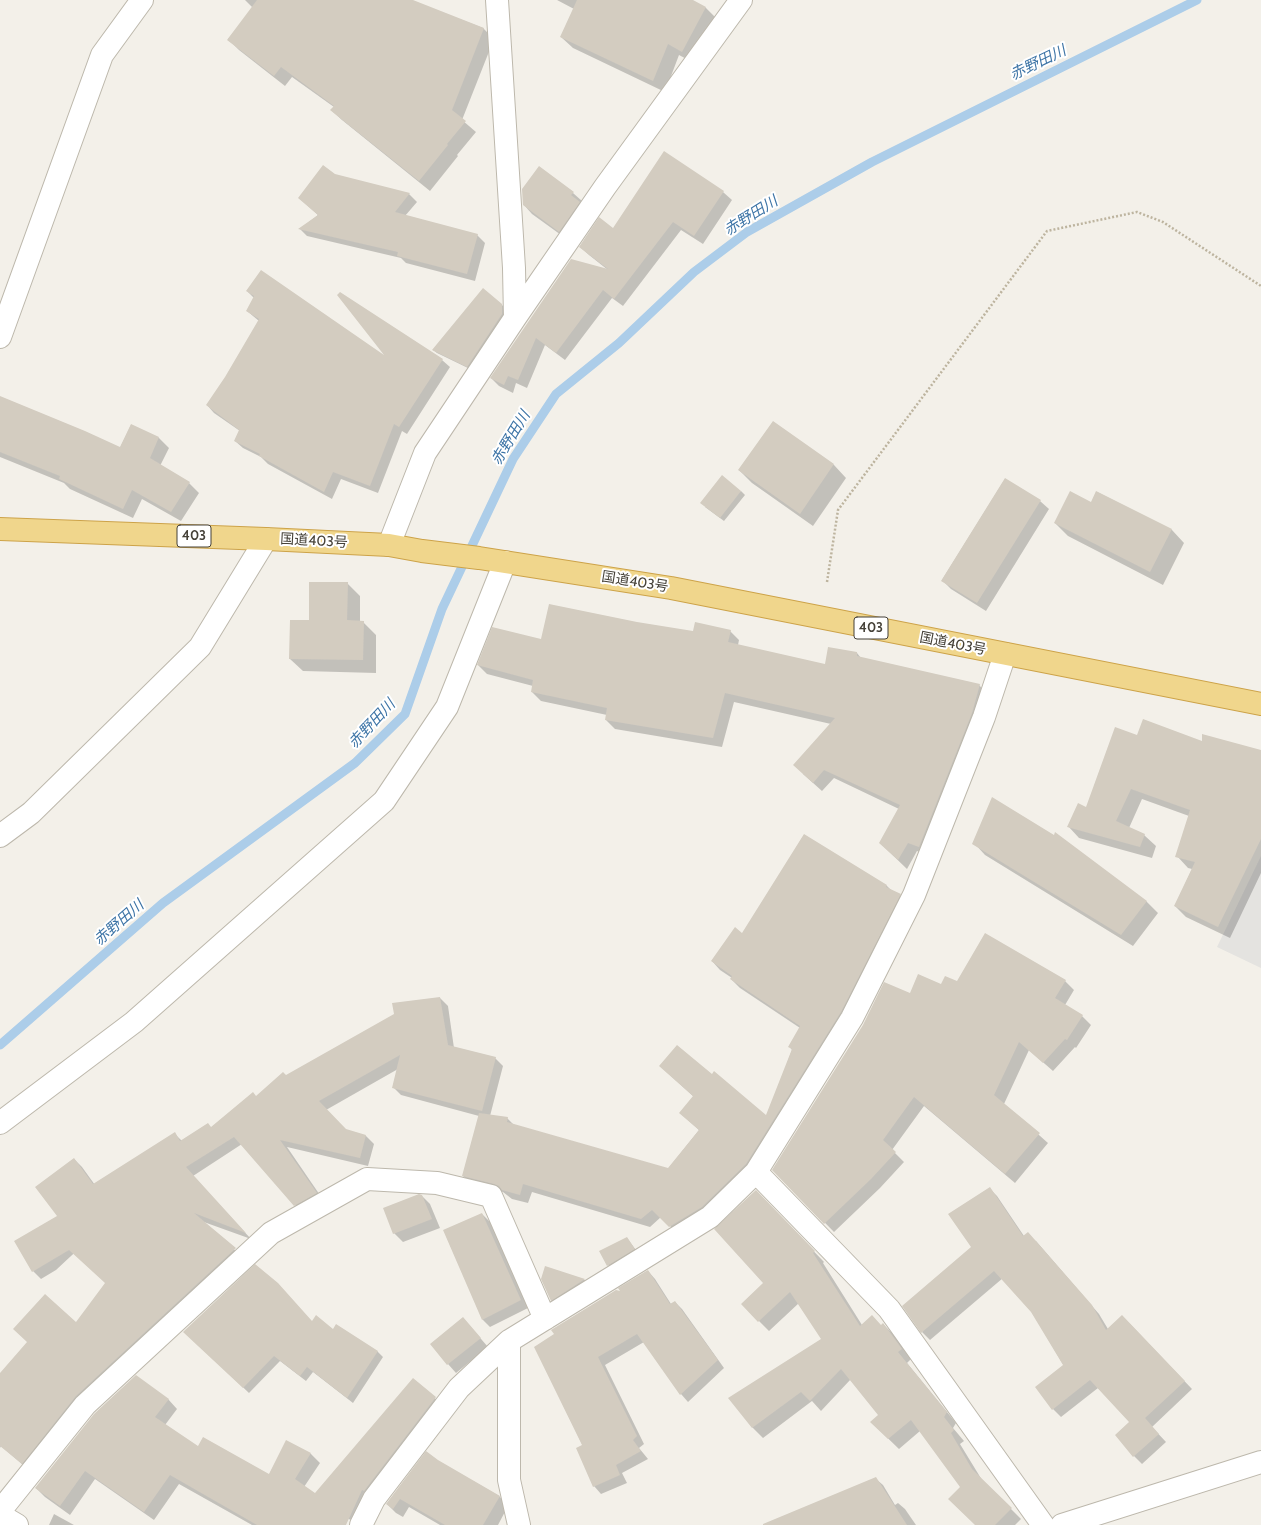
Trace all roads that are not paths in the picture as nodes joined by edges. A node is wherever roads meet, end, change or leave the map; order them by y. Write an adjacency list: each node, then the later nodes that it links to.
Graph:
1 (142, 0): 5 (street)
2 (497, 0): 4 (street)
3 (741, 0): 4 (street)
4 (515, 318): 8 (street)
5 (0, 337)
6 (0, 529): 7 (highway, 国道403号 / 403)
7 (266, 539): 8 (highway, 国道403号 / 403); 12 (street)
8 (389, 545): 9 (highway, 国道403号 / 403)
9 (505, 562): 10 (highway, 国道403号 / 403); 13 (street)
10 (1005, 654): 11 (highway, 国道403号 / 403); 14 (street)
11 (1261, 704)
12 (0, 836)
13 (0, 1123)
14 (756, 1172): 15 (street); 23 (street)
15 (545, 1319): 16 (street); 18 (street)
16 (509, 1341): 21 (street); 22 (street)
17 (1261, 1462): 24 (street)
18 (0, 1511)
19 (0, 1516): 20 (street)
20 (17, 1525)
21 (361, 1525)
22 (519, 1525)
23 (1043, 1525)
24 (1062, 1525)

